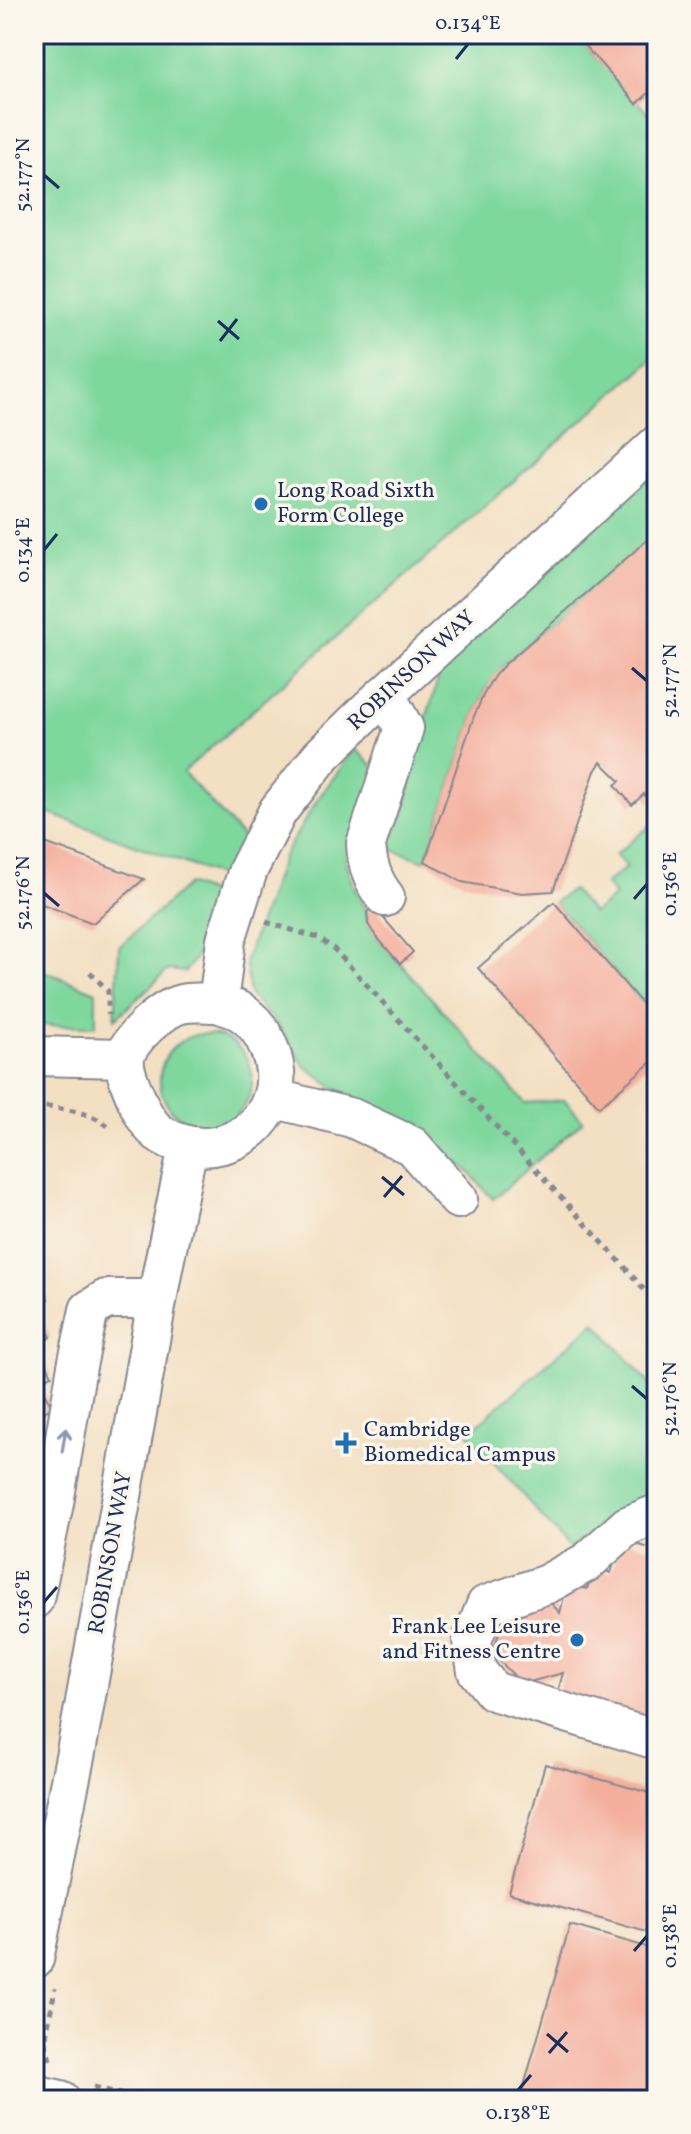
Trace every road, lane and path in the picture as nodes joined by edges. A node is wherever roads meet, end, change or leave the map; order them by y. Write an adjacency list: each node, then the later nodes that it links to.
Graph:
1 (657, 445): 2 (street, ROBINSON WAY)
2 (385, 694): 3 (street); 4 (street, ROBINSON WAY)
3 (385, 897)
4 (240, 929): 6 (street, ROBINSON WAY); 7 (street, ROBINSON WAY); 14 (path)
5 (90, 972): 8 (path)
6 (218, 1003): 7 (street); 10 (street)
7 (171, 1009): 8 (street)
8 (117, 1043): 9 (street); 11 (street)
9 (34, 1056)
10 (272, 1098): 11 (street); 12 (street)
11 (188, 1147): 13 (street, ROBINSON WAY)
12 (458, 1199)
13 (158, 1294): 16 (street, one-way to 13); 18 (street, ROBINSON WAY)
14 (657, 1305)
15 (657, 1514): 17 (street)
16 (34, 1599)
17 (657, 1740)
18 (38, 1911): 19 (street, ROBINSON WAY)
19 (34, 1959)
20 (34, 2094): 21 (street)
21 (61, 2100)

